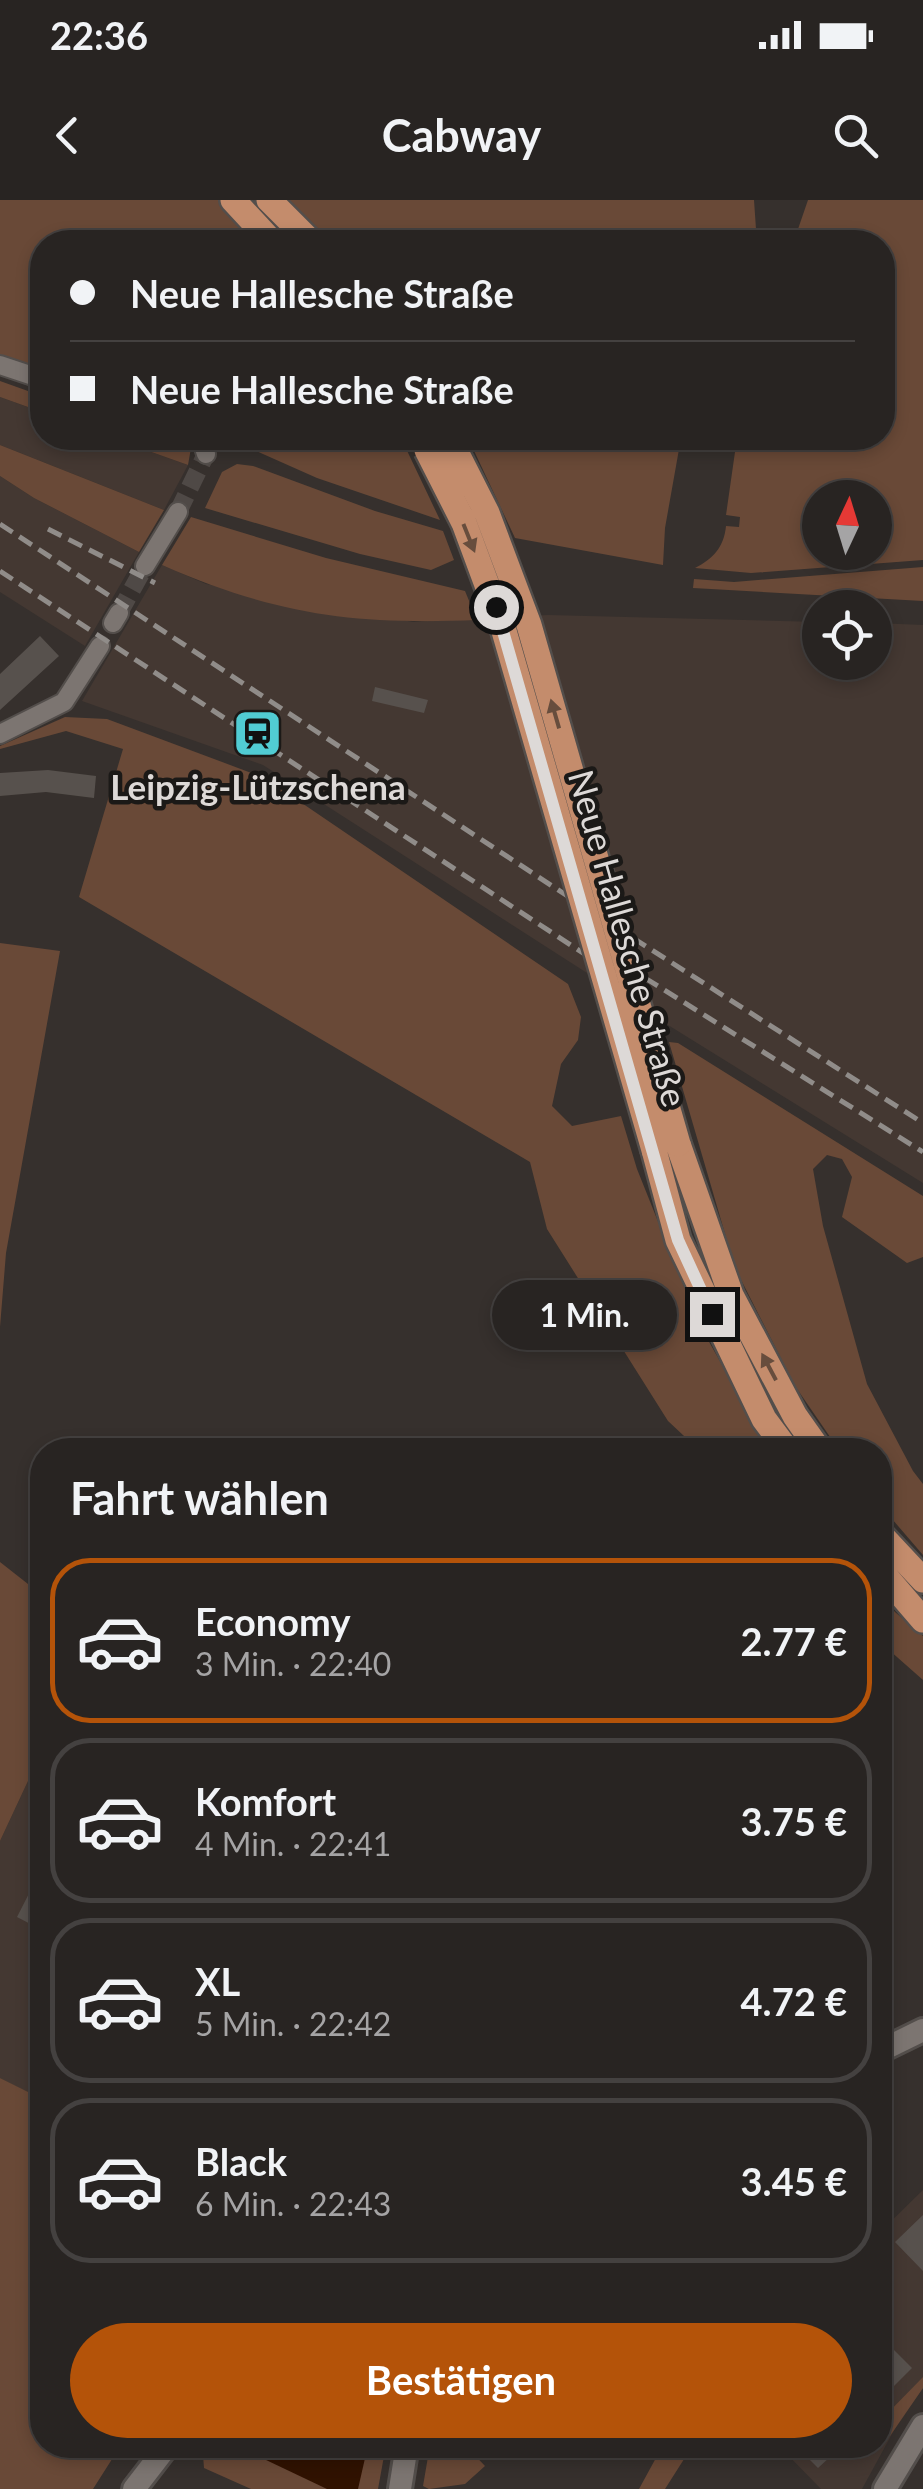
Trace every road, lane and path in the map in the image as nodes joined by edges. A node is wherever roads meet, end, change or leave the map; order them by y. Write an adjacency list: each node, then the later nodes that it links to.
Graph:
1 (233, 200): 3 (main road)
2 (269, 200): 4 (main road)
3 (261, 230)
4 (298, 230)
5 (0, 365): 6 (street)
6 (30, 375)
7 (438, 450): 12 (main road, Neue Hallesche Straße, bridge)
8 (178, 512): 9 (street)
9 (145, 566)
10 (100, 646): 11 (street)
11 (0, 734)
12 (666, 1147): 13 (main road, Neue Hallesche Straße); 14 (main road, Neue Hallesche Straße, one-way to 12)
13 (778, 1438)
14 (811, 1438)
15 (892, 1547): 16 (main road)
16 (923, 1580)
17 (892, 1584): 18 (main road)
18 (923, 1620)
19 (923, 2030): 20 (street)
20 (892, 2045)
21 (923, 2426): 26 (street)
22 (158, 2458): 24 (street)
23 (405, 2458): 25 (street)
24 (134, 2489)
25 (400, 2489)
26 (886, 2489)

